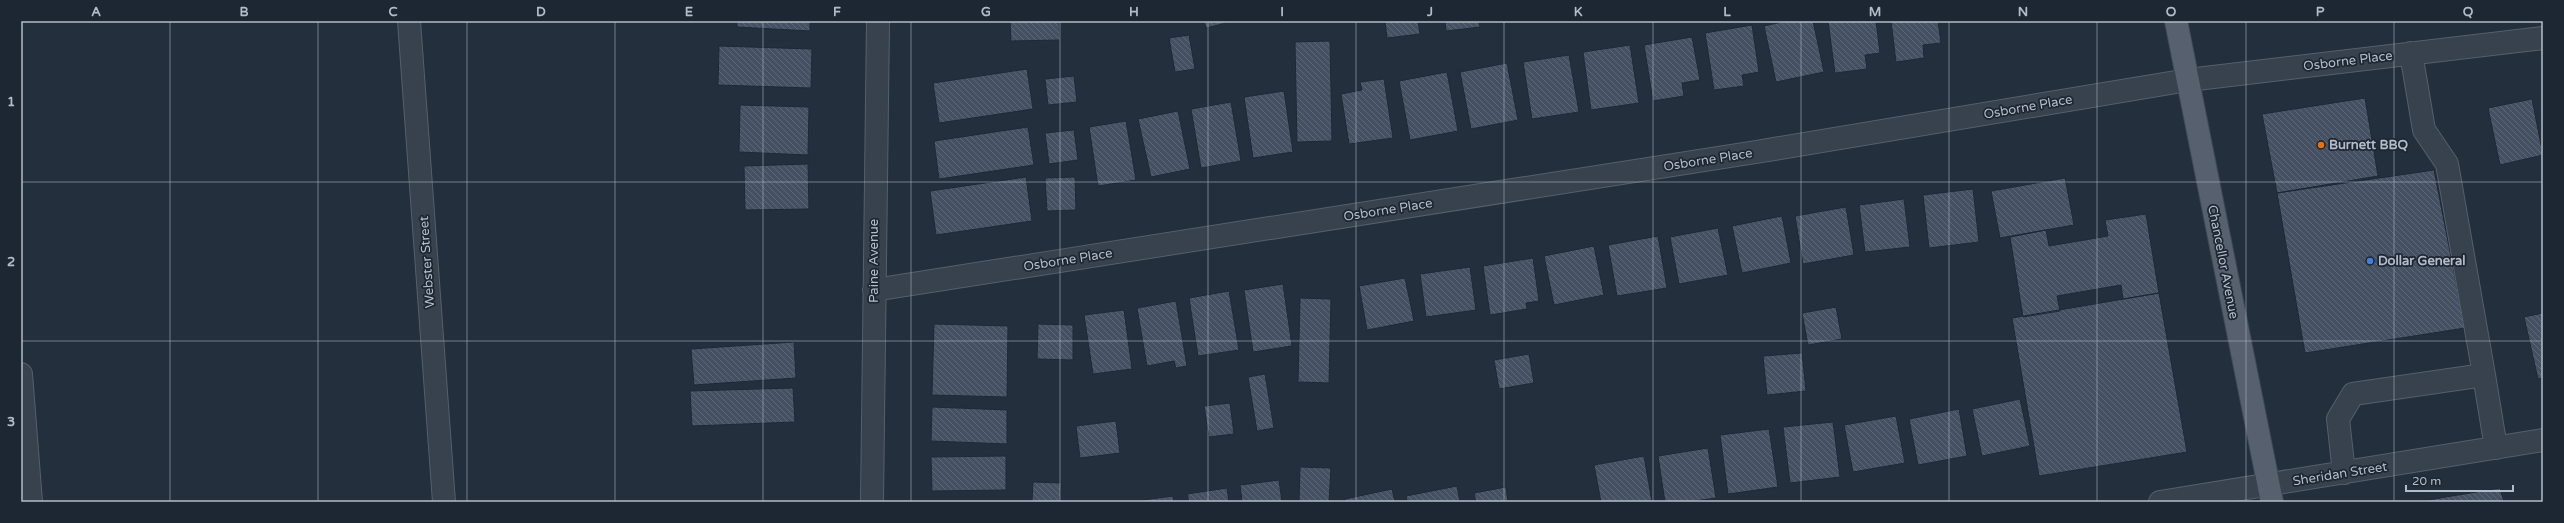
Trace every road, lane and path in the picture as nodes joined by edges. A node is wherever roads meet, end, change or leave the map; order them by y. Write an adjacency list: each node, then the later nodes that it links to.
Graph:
1 (409, 21): 15 (street, Webster Street)
2 (878, 21): 7 (street, Paine Avenue)
3 (2176, 21): 6 (main road, Chancellor Avenue)
4 (2543, 38): 5 (street, Osborne Place)
5 (2411, 53): 6 (street, Osborne Place); 9 (street)
6 (2188, 80): 7 (street, Osborne Place); 13 (main road, Chancellor Avenue)
7 (874, 290): 16 (street, Paine Avenue)
8 (21, 374): 14 (street)
9 (2484, 375): 11 (street); 12 (street)
10 (2543, 440): 11 (street, Sheridan Street)
11 (2496, 448): 12 (street, Sheridan Street)
12 (2344, 473): 13 (street, Sheridan Street)
13 (2269, 494): 17 (street, Sheridan Street)
14 (31, 502)
15 (444, 502)
16 (872, 502)
17 (2160, 502)

